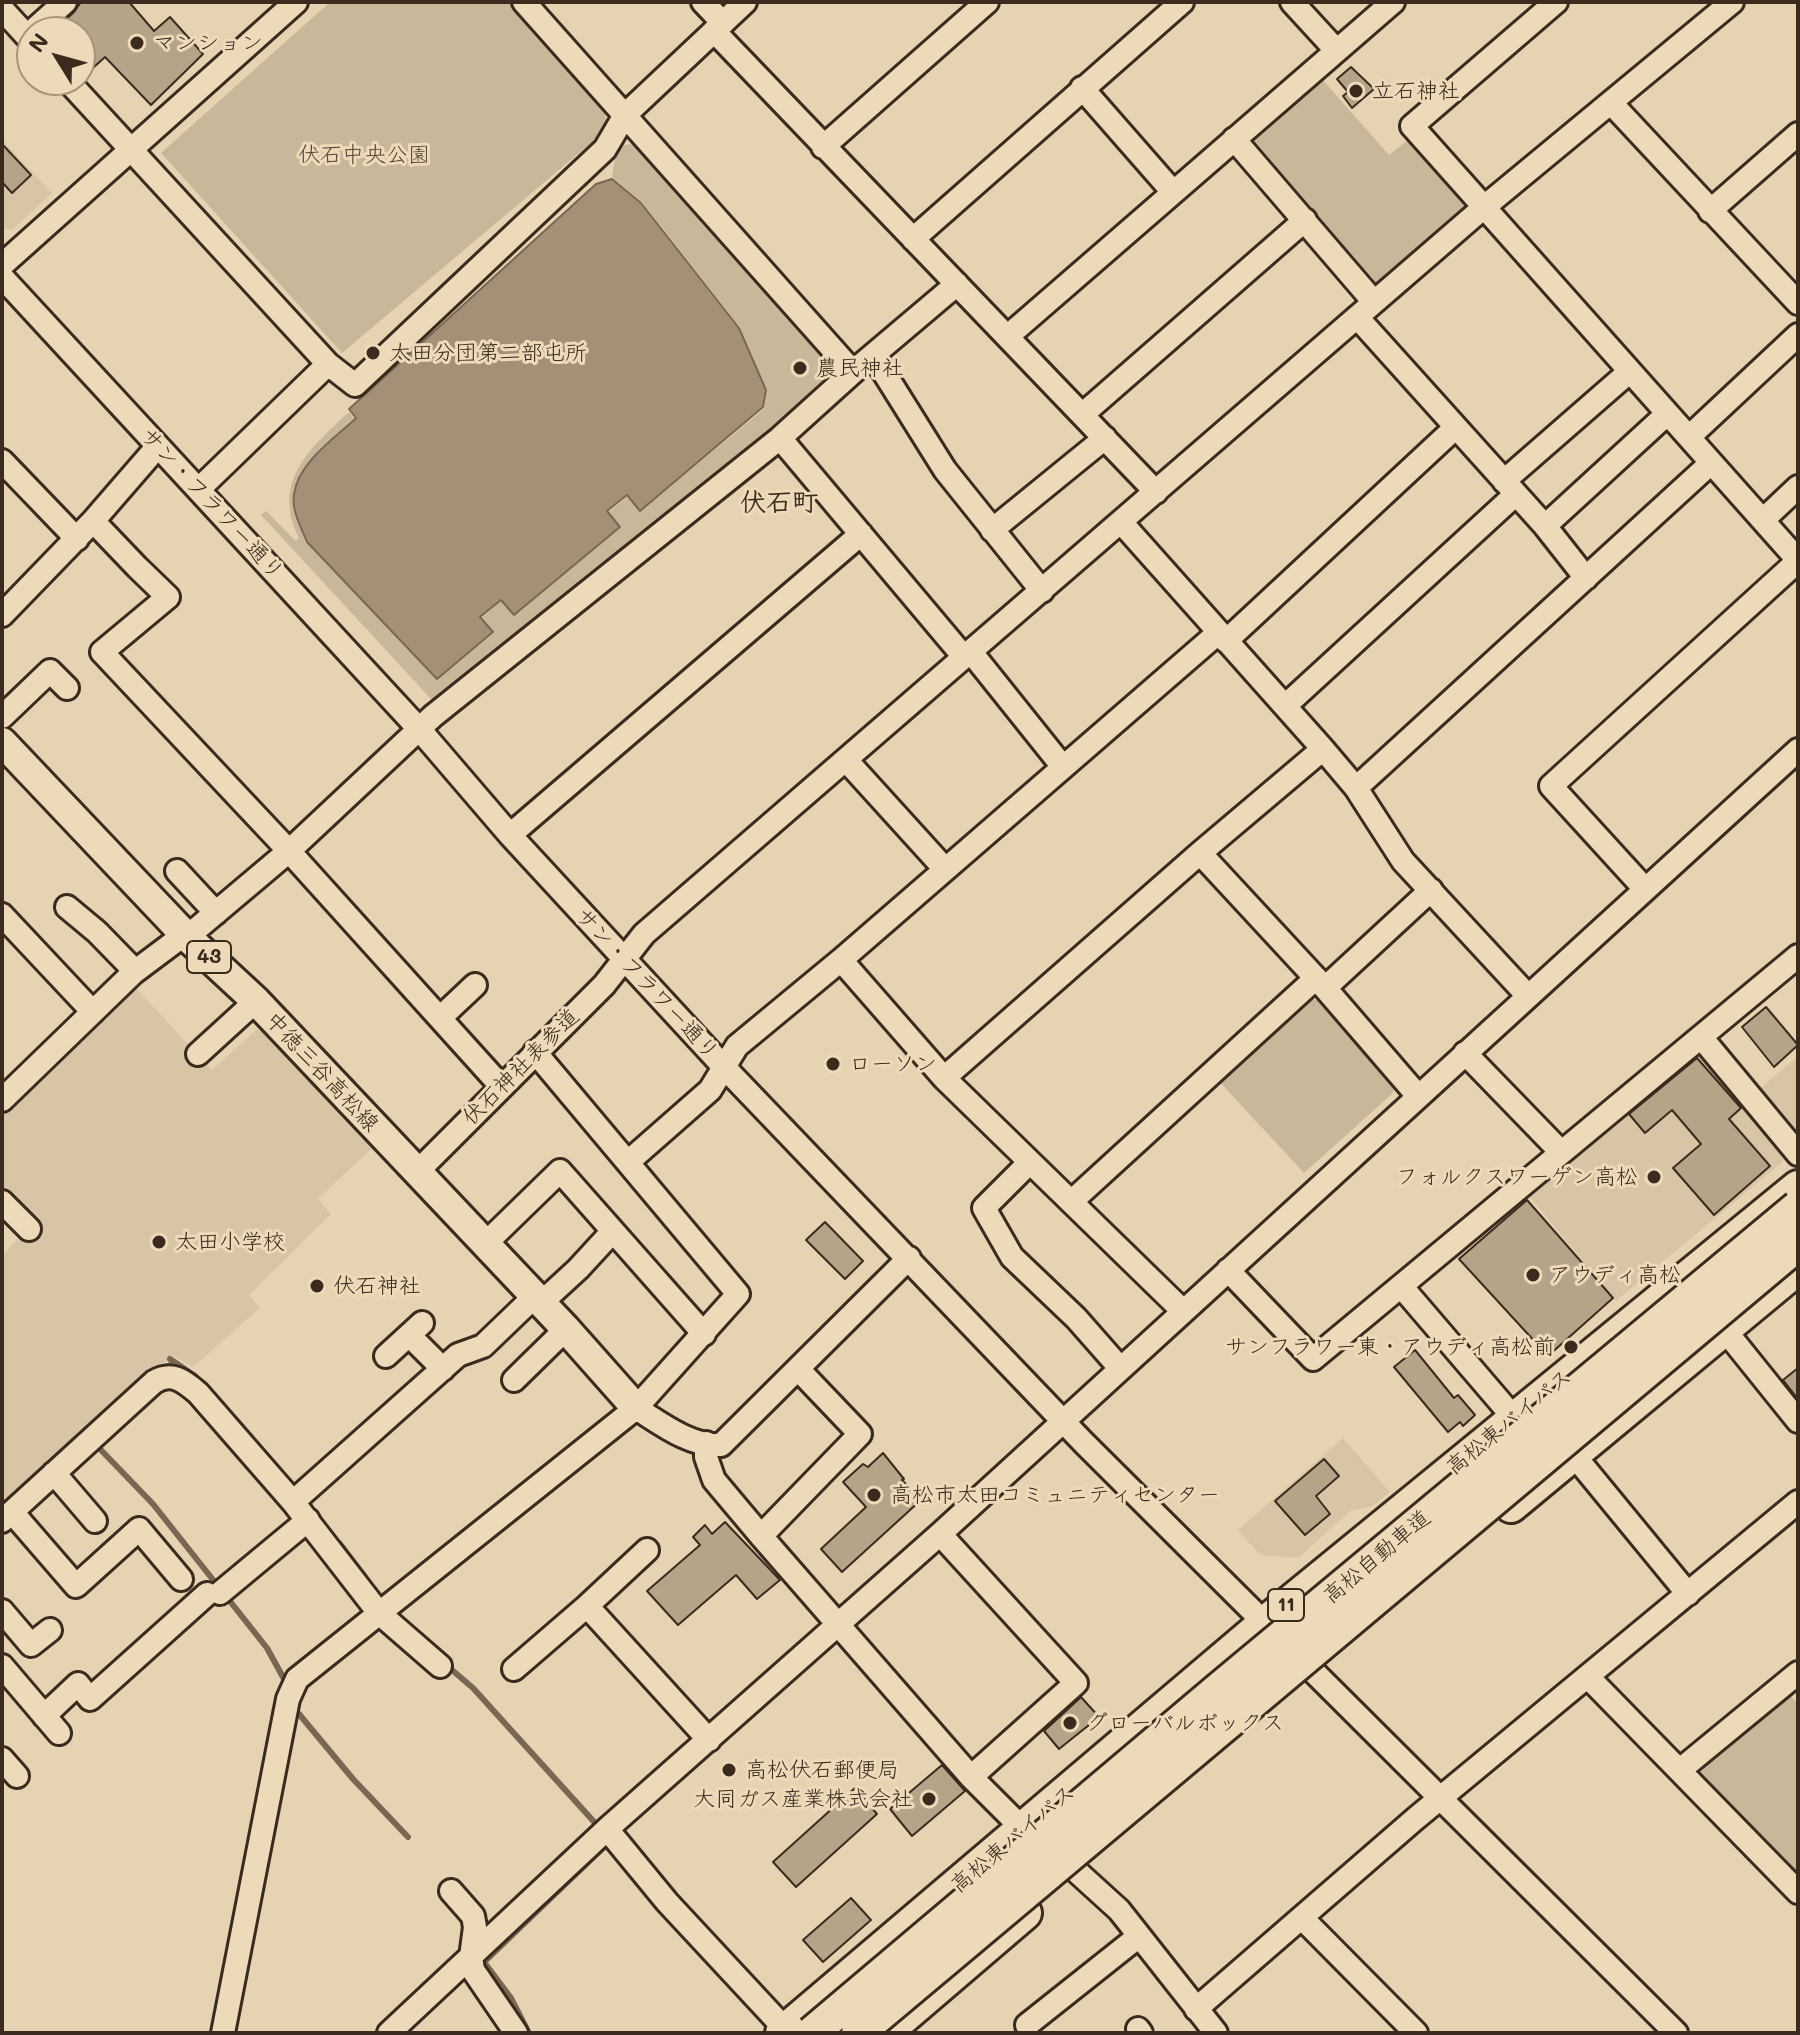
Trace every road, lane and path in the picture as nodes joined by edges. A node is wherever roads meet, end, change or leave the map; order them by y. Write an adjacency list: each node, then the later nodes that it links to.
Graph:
1 (296, 2): 23 (street)
2 (524, 2): 19 (street)
3 (703, 2): 14 (street)
4 (745, 2): 14 (street)
5 (987, 2): 22 (street)
6 (1182, 2): 16 (street)
7 (1292, 2): 15 (street)
8 (1393, 2): 15 (street)
9 (1556, 2): 12 (street)
10 (1732, 2): 18 (street, 伏石神社表参道)
11 (2, 9): 13 (street)
12 (1532, 10): 25 (street)
13 (16, 25)
14 (718, 27): 19 (street); 22 (street)
15 (1336, 50): 21 (street)
16 (1082, 88): 24 (street); 28 (street)
17 (82, 96): 23 (street)
18 (1612, 104): 25 (street, 伏石神社表参道); 26 (street)
19 (625, 115): 38 (street); 39 (street)
20 (1798, 134): 26 (street)
21 (1234, 139): 24 (street); 27 (street)
22 (823, 147): 28 (street)
23 (131, 148): 29 (street); 38 (street)
24 (1173, 192): 36 (street)
25 (1483, 208): 32 (street, 伏石神社表参道); 40 (street)
26 (1710, 211): 33 (street)
27 (1305, 220): 32 (street); 41 (street)
28 (913, 239): 31 (street)
29 (2, 265)
30 (2, 277): 47 (street, サン・フラワー通り)
31 (957, 284): 36 (street); 37 (street)
32 (1374, 302): 34 (street, 伏石神社表参道)
33 (1798, 303)
34 (1357, 317): 43 (street); 53 (street, 伏石神社表参道)
35 (1798, 335): 44 (street)
36 (1008, 336): 41 (street)
37 (873, 355): 39 (street); 58 (street)
38 (328, 364): 52 (street)
39 (853, 372): 45 (street)
40 (1629, 372): 42 (street); 51 (street)
41 (1083, 414): 46 (street)
42 (1667, 414): 44 (street); 57 (street)
43 (1455, 428): 51 (street); 65 (street)
44 (1689, 437): 49 (street)
45 (780, 438): 59 (street); 70 (street)
46 (1105, 438): 53 (street); 58 (street)
47 (158, 446): 52 (street, サン・フラワー通り); 55 (street)
48 (2, 461): 60 (street)
49 (1711, 463): 54 (street); 62 (street)
50 (1798, 487): 54 (street)
51 (1510, 488): 57 (street); 68 (street)
52 (199, 489): 70 (street, サン・フラワー通り)
53 (1156, 492): 56 (street, 伏石神社表参道)
54 (1763, 520): 61 (street)
55 (93, 521): 60 (street); 78 (street)
56 (1121, 522): 63 (street, 伏石神社表参道); 65 (street)
57 (1545, 526): 62 (street)
58 (992, 530): 63 (street)
59 (861, 534): 66 (street); 77 (street)
60 (77, 539): 64 (street)
61 (1798, 560): 82 (street)
62 (1586, 578): 76 (street)
63 (1042, 591): 66 (street, 伏石神社表参道)
64 (5, 606)
65 (1222, 637): 68 (street); 75 (street)
66 (967, 654): 74 (street, 伏石神社表参道); 75 (street)
67 (67, 688): 69 (street)
68 (1285, 706): 71 (street)
69 (2, 717)
70 (420, 730): 77 (street, サン・フラワー通り); 78 (street)
71 (1323, 749): 76 (street); 79 (street)
72 (1798, 750): 82 (street)
73 (5, 752): 87 (main road, 中徳三谷高松線 / 43)
74 (846, 760): 80 (street); 89 (street, 伏石神社表参道)
75 (1063, 767): 80 (street)
76 (1356, 788): 83 (street)
77 (510, 835): 89 (street, サン・フラワー通り)
78 (289, 851): 85 (street); 97 (street)
79 (1200, 853): 92 (street); 103 (street)
80 (944, 868): 90 (street)
81 (177, 871): 85 (street)
82 (1645, 889): 94 (street)
83 (1431, 890): 92 (street); 94 (street)
84 (67, 907): 91 (street)
85 (216, 913): 87 (street)
86 (2, 915): 96 (street)
87 (186, 936): 91 (street); 95 (main road, 中徳三谷高松線 / 43)
88 (1798, 956): 98 (street)
89 (624, 959): 99 (street, 伏石神社表参道); 102 (street, サン・フラワー通り)
90 (841, 960): 102 (street); 103 (street)
91 (135, 971): 96 (street)
92 (1320, 983): 105 (street); 113 (street)
93 (475, 985): 97 (street)
94 (1528, 996): 100 (street)
95 (256, 1001): 101 (street); 111 (main road, 中徳三谷高松線 / 43)
96 (93, 1012): 106 (street)
97 (440, 1018): 104 (street)
98 (1701, 1037): 107 (street); 108 (street)
99 (535, 1052): 104 (street, 伏石神社表参道); 109 (street)
100 (1465, 1053): 105 (street); 107 (street)
101 (198, 1054)
102 (724, 1067): 109 (street); 120 (street, サン・フラワー通り)
103 (944, 1078): 110 (street)
104 (501, 1086): 111 (street, 伏石神社表参道)
105 (1418, 1096): 122 (street)
106 (2, 1100)
107 (1561, 1152): 123 (street)
108 (1798, 1154)
109 (628, 1162): 128 (street)
110 (1030, 1162): 113 (street); 130 (street)
111 (416, 1173): 118 (main road, 中徳三谷高松線 / 43)
112 (1798, 1187): 135 (highway, 高松東バイパス / 11)
113 (1072, 1201): 125 (street)
114 (2, 1202): 116 (street)
115 (1798, 1207): 179 (highway, 高松自動車道, bridge)
116 (29, 1229)
117 (613, 1231): 118 (street); 124 (street); 128 (street)
118 (485, 1244): 124 (main road, 中徳三谷高松線 / 43)
119 (1798, 1244): 183 (highway, 高松自動車道, bridge)
120 (909, 1258): 132 (street); 136 (street, サン・フラワー通り)
121 (1798, 1268): 127 (highway)
122 (1228, 1270): 123 (street); 125 (street)
123 (1401, 1286): 135 (street)
124 (538, 1300): 126 (main road, 中徳三谷高松線 / 43); 131 (street)
125 (1183, 1311): 130 (street)
126 (566, 1329): 133 (street); 134 (main road, 中徳三谷高松線 / 43)
127 (1724, 1329): 137 (street); 139 (highway)
128 (704, 1334): 134 (street)
129 (386, 1356): 131 (street)
130 (1120, 1368): 136 (street)
131 (443, 1369): 141 (street)
132 (798, 1369): 138 (street); 147 (street)
133 (514, 1380)
134 (636, 1408): 138 (street); 153 (street)
135 (1514, 1418): 154 (highway, 高松東バイパス / 11)
136 (1063, 1421): 146 (street); 154 (street, サン・フラワー通り)
137 (1798, 1421)
138 (706, 1443): 147 (street)
139 (1573, 1454): 150 (street); 160 (highway)
140 (54, 1473): 141 (street); 143 (street); 145 (street)
141 (293, 1502): 144 (street)
142 (1798, 1502): 150 (street)
143 (5, 1517): 149 (street)
144 (308, 1520): 153 (street); 157 (street)
145 (95, 1521)
146 (940, 1534): 155 (street); 167 (street)
147 (761, 1536): 155 (street)
148 (647, 1550): 151 (street)
149 (181, 1579)
150 (1688, 1594): 162 (street)
151 (587, 1606): 159 (street); 163 (street)
152 (2, 1611): 156 (street)
153 (379, 1613): 158 (street); 180 (street)
154 (1266, 1622): 160 (street, サン・フラワー通り); 170 (highway, 高松東バイパス / 11)
155 (839, 1625): 163 (street); 167 (street)
156 (50, 1630)
157 (2, 1666)
158 (440, 1666)
159 (514, 1669)
160 (1312, 1670): 168 (street, サン・フラワー通り); 171 (highway)
161 (1798, 1673): 165 (street)
162 (1589, 1678): 165 (street); 168 (street)
163 (709, 1740): 169 (street)
164 (2, 1759): 166 (street)
165 (1680, 1770): 172 (street)
166 (17, 1776)
167 (971, 1777): 170 (street)
168 (1439, 1799): 174 (street); 187 (street, サン・フラワー通り)
169 (607, 1829): 176 (street); 179 (street)
170 (1024, 1830): 179 (highway, 高松東バイパス / 11)
171 (1075, 1870): 175 (street); 184 (highway)
172 (1795, 1884)
173 (451, 1891): 176 (street)
174 (1302, 1918): 177 (street); 186 (street)
175 (1139, 1936): 177 (street); 178 (street)
176 (471, 1957): 181 (street); 182 (street)
177 (1196, 2009): 185 (street)
178 (1027, 2025)
179 (793, 2032)
180 (223, 2033)
181 (389, 2033)
182 (516, 2033)
183 (858, 2033)
184 (885, 2033)
185 (1216, 2033)
186 (1416, 2033)
187 (1676, 2033)

